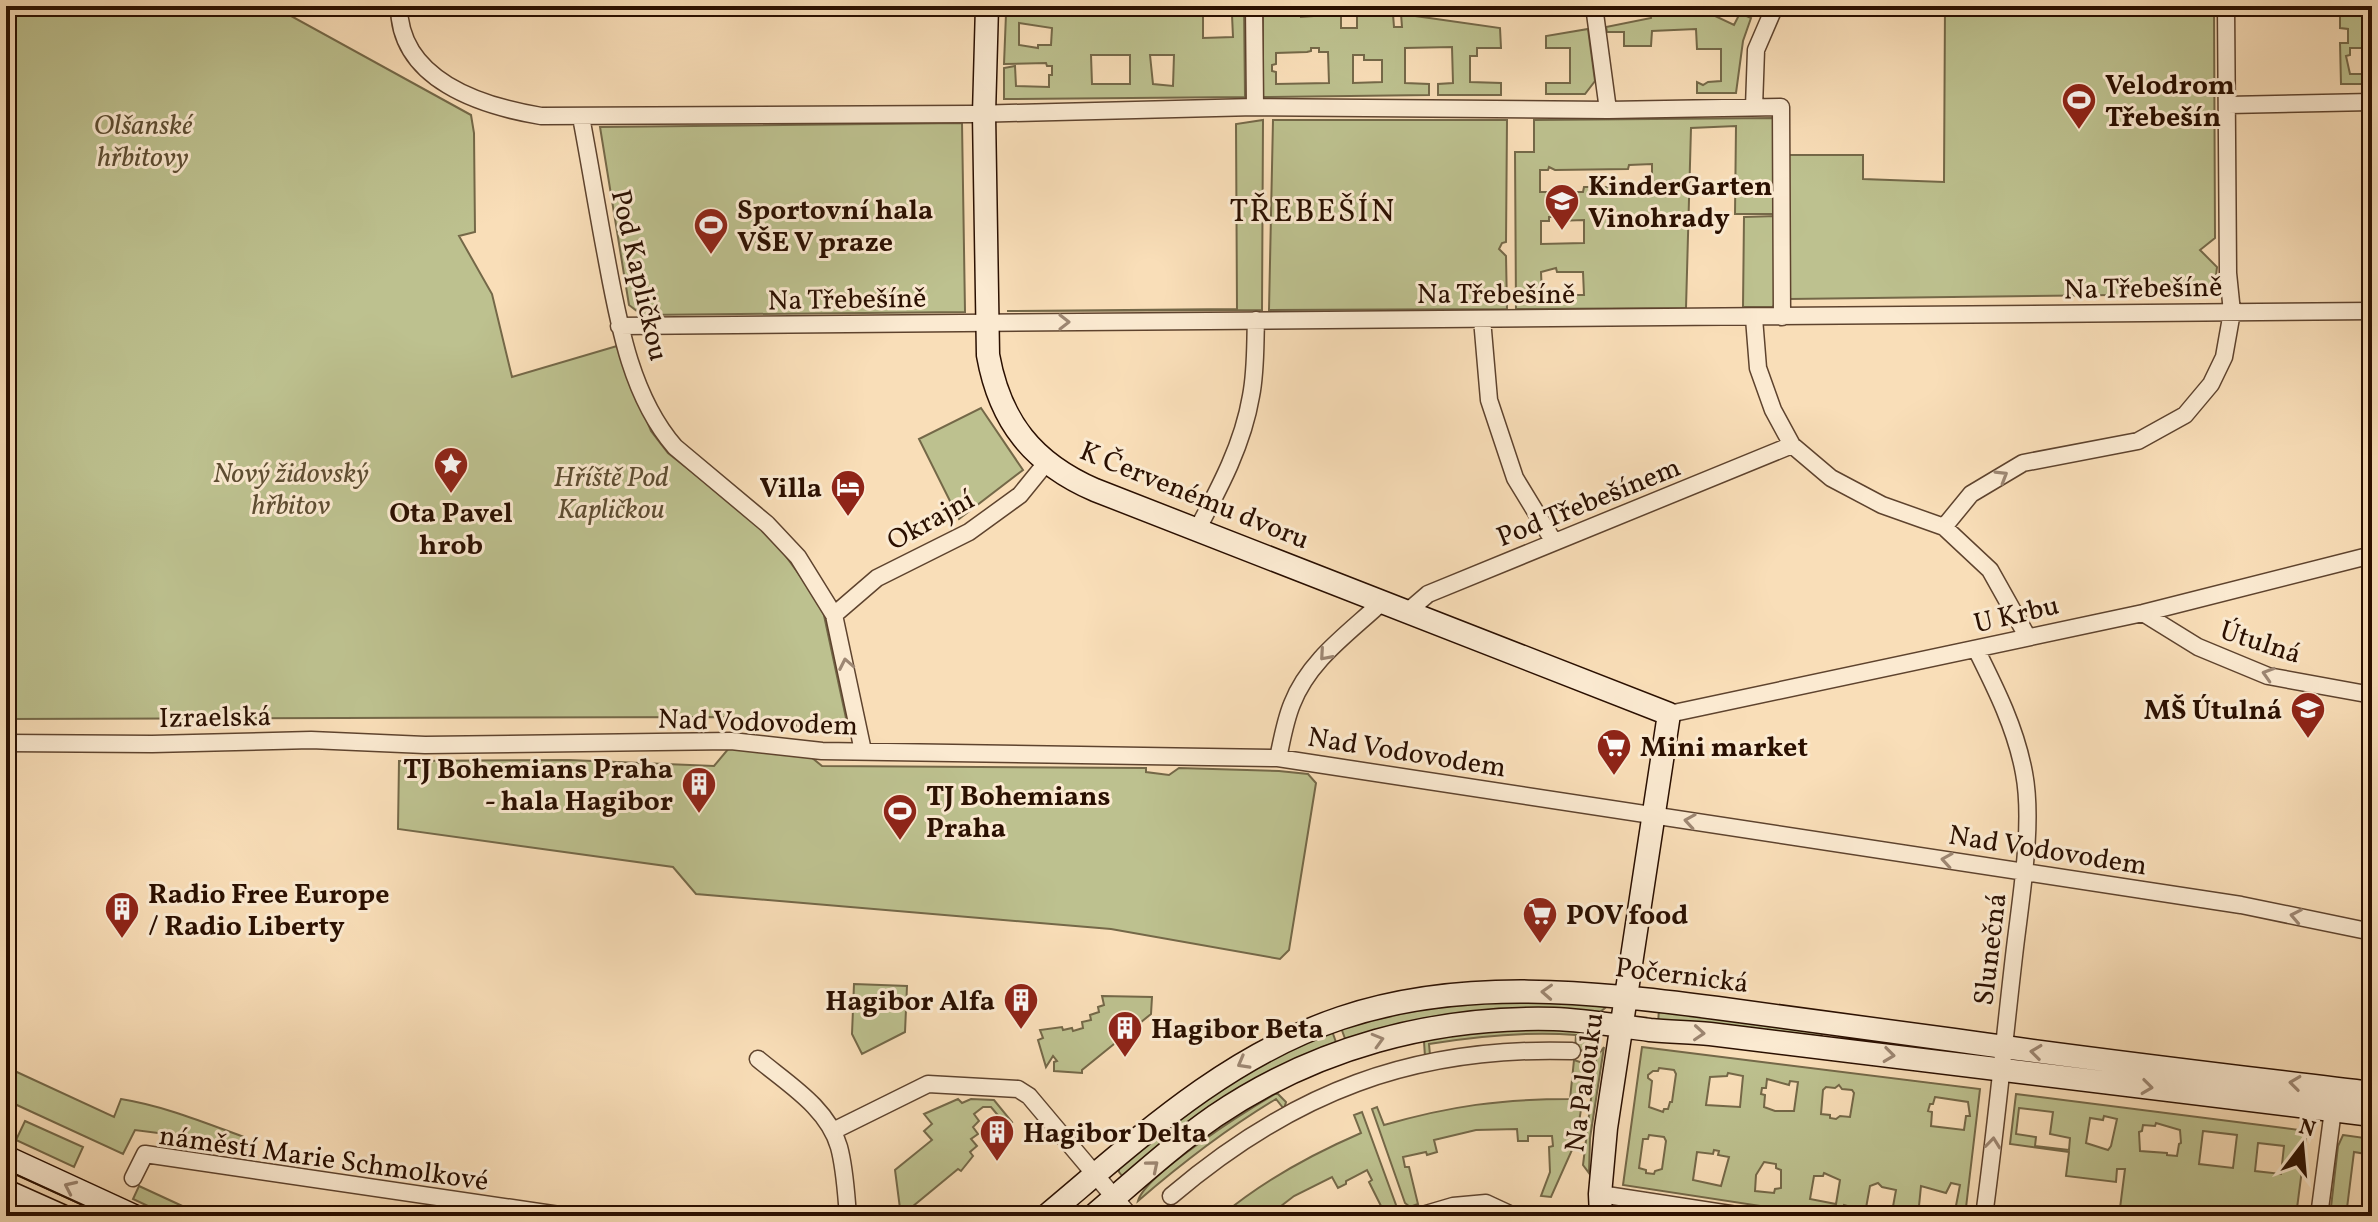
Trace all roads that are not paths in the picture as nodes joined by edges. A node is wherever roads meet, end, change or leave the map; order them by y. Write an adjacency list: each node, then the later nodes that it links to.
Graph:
1 (399, 6): 13 (street)
2 (987, 6): 12 (street, K Červenému dvoru)
3 (1254, 6): 9 (street)
4 (1594, 6): 11 (street)
5 (1775, 6): 10 (street)
6 (2226, 6): 8 (street)
7 (2372, 102): 8 (street)
8 (2228, 105): 15 (street)
9 (1255, 107): 11 (street); 12 (street)
10 (1754, 107): 11 (street); 16 (street)
11 (1608, 110)
12 (984, 114): 13 (street); 20 (street, K Červenému dvoru)
13 (581, 117): 21 (street, Pod Kapličkou)
14 (2372, 311): 15 (street, Na Třebešíně)
15 (2232, 312): 16 (street, Na Třebešíně); 24 (street, one-way to 15)
16 (1782, 317): 17 (street, Na Třebešíně)
17 (1754, 318): 18 (street, Na Třebešíně); 22 (street)
18 (1482, 319): 19 (street, Na Třebešíně); 26 (street)
19 (1256, 320): 20 (street, Na Třebešíně, one-way to 19); 25 (street)
20 (986, 322): 21 (street, Na Třebešíně); 23 (street, K Červenému dvoru)
21 (619, 326): 31 (street, Pod Kapličkou)
22 (1792, 445): 24 (street); 26 (street, Pod Třebešínem)
23 (1046, 463): 25 (street, K Červenému dvoru); 31 (street, Okrajní)
24 (1944, 527): 32 (street)
25 (1197, 530): 28 (street, K Červenému dvoru)
26 (1554, 542): 29 (street, Pod Třebešínem)
27 (2372, 555): 30 (street, U Krbu)
28 (1382, 602): 29 (street, K Červenému dvoru); 39 (street, one-way to 39)
29 (1407, 612): 35 (street, K Červenému dvoru)
30 (2143, 613): 32 (street, U Krbu); 34 (street, Útulná, one-way to 30)
31 (834, 615): 38 (street, Pod Kapličkou, one-way to 31)
32 (2027, 636): 33 (street, U Krbu)
33 (1976, 649): 35 (street, U Krbu); 41 (street, Slunečná)
34 (2372, 695)
35 (1669, 714): 40 (street)
36 (6, 743): 37 (street, Izraelská)
37 (425, 745): 38 (street, Nad Vodovodem)
38 (863, 751): 39 (street, Nad Vodovodem)
39 (1278, 758): 40 (street, Nad Vodovodem)
40 (1654, 815): 41 (street, Nad Vodovodem, one-way to 40); 43 (street, Na Palouku)
41 (2024, 872): 42 (street, Nad Vodovodem, one-way to 41); 46 (street, Slunečná)
42 (2372, 932)
43 (1624, 996): 44 (street, Na Palouku); 46 (street, Počernická); 53 (street, Počernická, one-way to 53)
44 (1621, 1026): 46 (street, Počernická, one-way to 46); 57 (street, Počernická, one-way to 44); 58 (street, Na Palouku)
45 (1572, 1051): 56 (street)
46 (2002, 1058): 48 (street, Počernická, one-way to 46); 49 (street, Počernická, one-way to 49); 70 (street, Slunečná, one-way to 46)
47 (758, 1059): 51 (street)
48 (2372, 1093)
49 (2333, 1110): 50 (street, Počernická); 71 (street)
50 (2372, 1115)
51 (833, 1131): 53 (street); 63 (street)
52 (6, 1157): 61 (street, one-way to 52)
53 (1095, 1174): 57 (street); 64 (street, Počernická)
54 (133, 1178): 59 (street, náměstí Marie Schmolkové)
55 (6, 1191): 60 (street)
56 (1171, 1196)
57 (1115, 1198): 65 (street, Počernická); 66 (street)
58 (1601, 1205): 69 (street)
59 (464, 1209): 62 (street, náměstí Marie Schmolkové)
60 (62, 1216)
61 (134, 1216)
62 (566, 1216)
63 (848, 1216)
64 (1046, 1216)
65 (1093, 1216)
66 (1130, 1216)
67 (1419, 1216): 68 (street)
68 (1514, 1216)
69 (1743, 1216)
70 (1984, 1216)
71 (2319, 1216)

